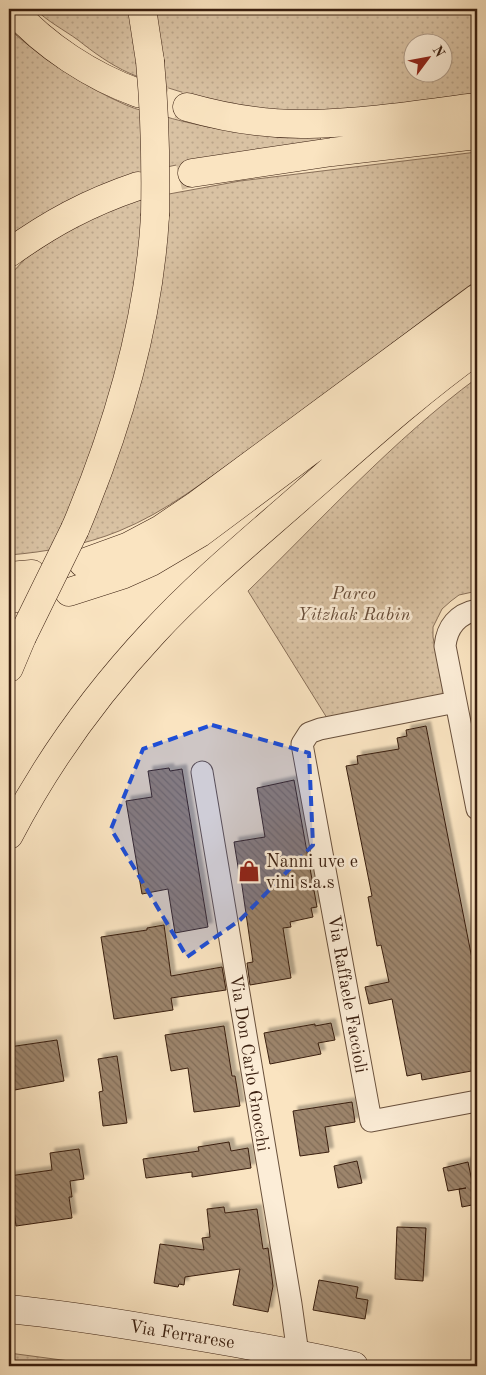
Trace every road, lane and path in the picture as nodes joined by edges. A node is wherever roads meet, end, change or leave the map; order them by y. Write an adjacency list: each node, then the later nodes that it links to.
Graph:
1 (12, 9): 3 (highway)
2 (142, 9): 16 (highway, bridge)
3 (138, 93)
4 (477, 107): 5 (highway)
5 (187, 108)
6 (477, 135): 7 (highway)
7 (192, 173)
8 (138, 186): 9 (highway)
9 (9, 253)
10 (477, 298): 13 (highway)
11 (477, 326): 14 (highway)
12 (477, 350): 20 (highway)
13 (83, 563)
14 (69, 592)
15 (477, 610): 17 (street)
16 (9, 668)
17 (456, 702): 19 (street); 21 (street, Via Raffaele Faccioli)
18 (202, 772): 23 (street, Via Don Carlo Gnocchi)
19 (477, 809)
20 (9, 835)
21 (477, 1101)
22 (9, 1309): 23 (main road, Via Ferrarese)
23 (298, 1354): 24 (main road, Via Ferrarese)
24 (354, 1366)

